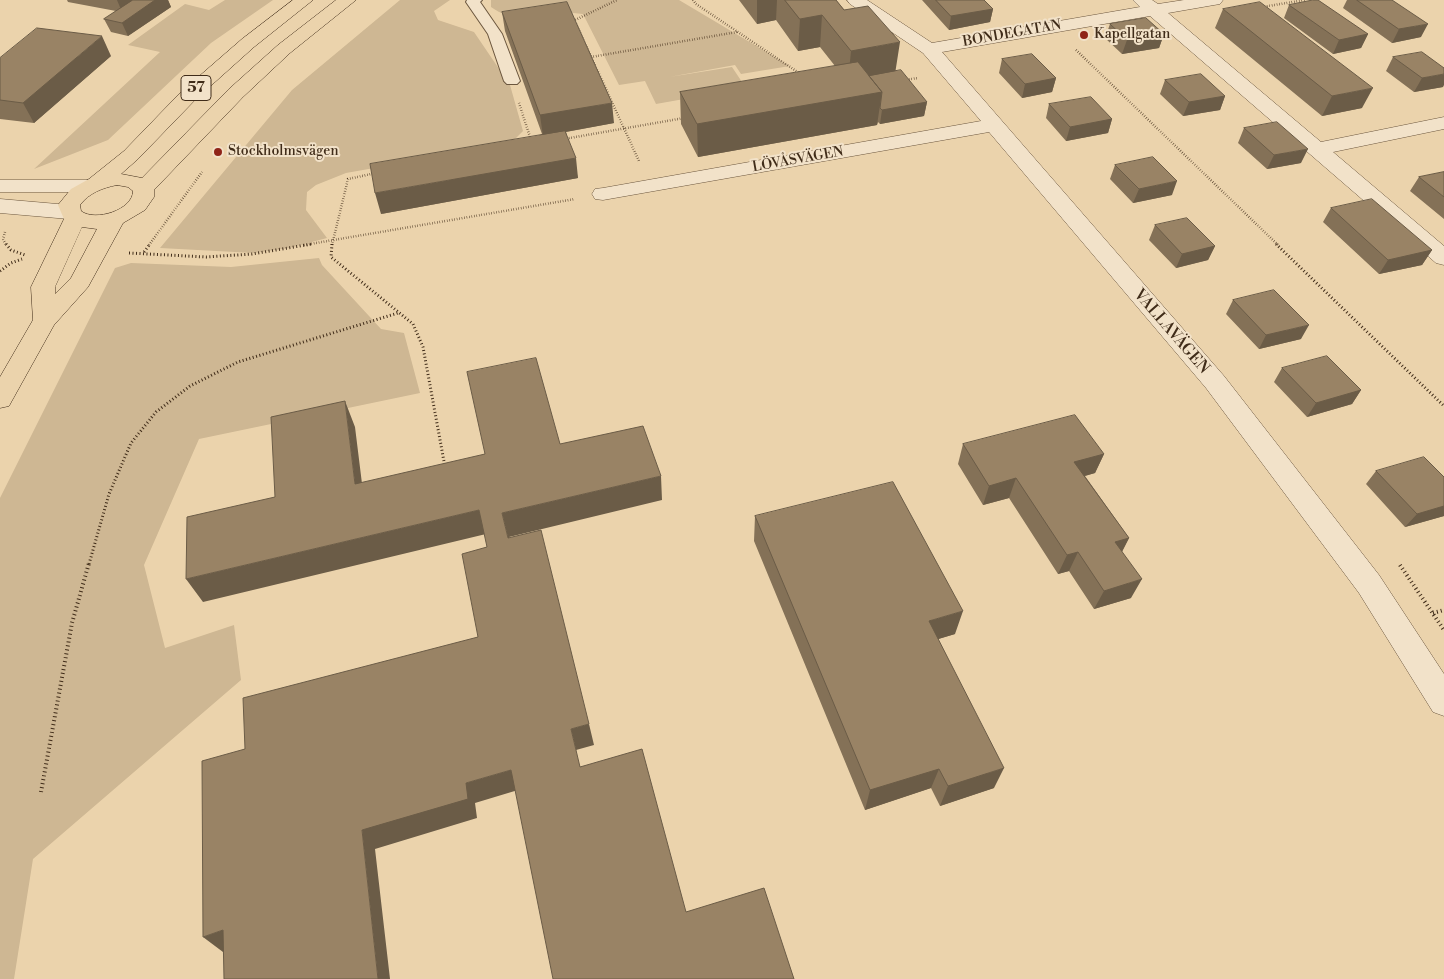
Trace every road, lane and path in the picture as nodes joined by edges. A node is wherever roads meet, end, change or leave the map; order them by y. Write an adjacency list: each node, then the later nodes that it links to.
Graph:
1 (304, 0): 28 (main road, 57)
2 (347, 0): 31 (main road, 57)
3 (475, 0): 18 (lane)
4 (617, 0): 10 (path)
5 (693, 0): 11 (path)
6 (856, 0): 13 (street, VALLAVÄGEN)
7 (1214, 0): 8 (street, BONDEGATAN)
8 (1148, 5): 13 (street, BONDEGATAN); 25 (street)
9 (571, 17): 10 (path)
10 (573, 21): 14 (path)
11 (738, 32): 14 (path); 16 (path)
12 (1074, 47): 42 (path)
13 (929, 49): 15 (street, VALLAVÄGEN)
14 (591, 56): 22 (path)
15 (949, 73): 17 (path); 21 (street, VALLAVÄGEN)
16 (804, 76)
17 (903, 80)
18 (512, 81): 24 (path)
19 (692, 116): 22 (path)
20 (1444, 123): 25 (street)
21 (994, 125): 30 (street, LÖVÅSVÄGEN); 46 (street, VALLAVÄGEN)
22 (624, 128): 23 (path); 30 (path)
23 (560, 140)
24 (532, 144)
25 (1318, 149): 37 (street)
26 (205, 168): 36 (path)
27 (377, 173): 36 (path)
28 (94, 185): 29 (street); 31 (main road, 57); 34 (main road, 57)
29 (0, 186)
30 (651, 186): 32 (street, LÖVÅSVÄGEN)
31 (144, 188): 35 (main road, 57)
32 (603, 194): 36 (path)
33 (4, 215): 34 (street); 38 (path)
34 (72, 215): 35 (main road, 57); 40 (main road, 57)
35 (114, 219): 40 (main road)
36 (332, 241): 39 (path)
37 (1444, 258)
38 (0, 271)
39 (398, 313): 43 (path); 47 (path)
40 (45, 320): 41 (main road)
41 (0, 399)
42 (1444, 406)
43 (447, 476)
44 (1444, 610): 45 (path)
45 (1433, 614)
46 (1444, 702)
47 (41, 792)

